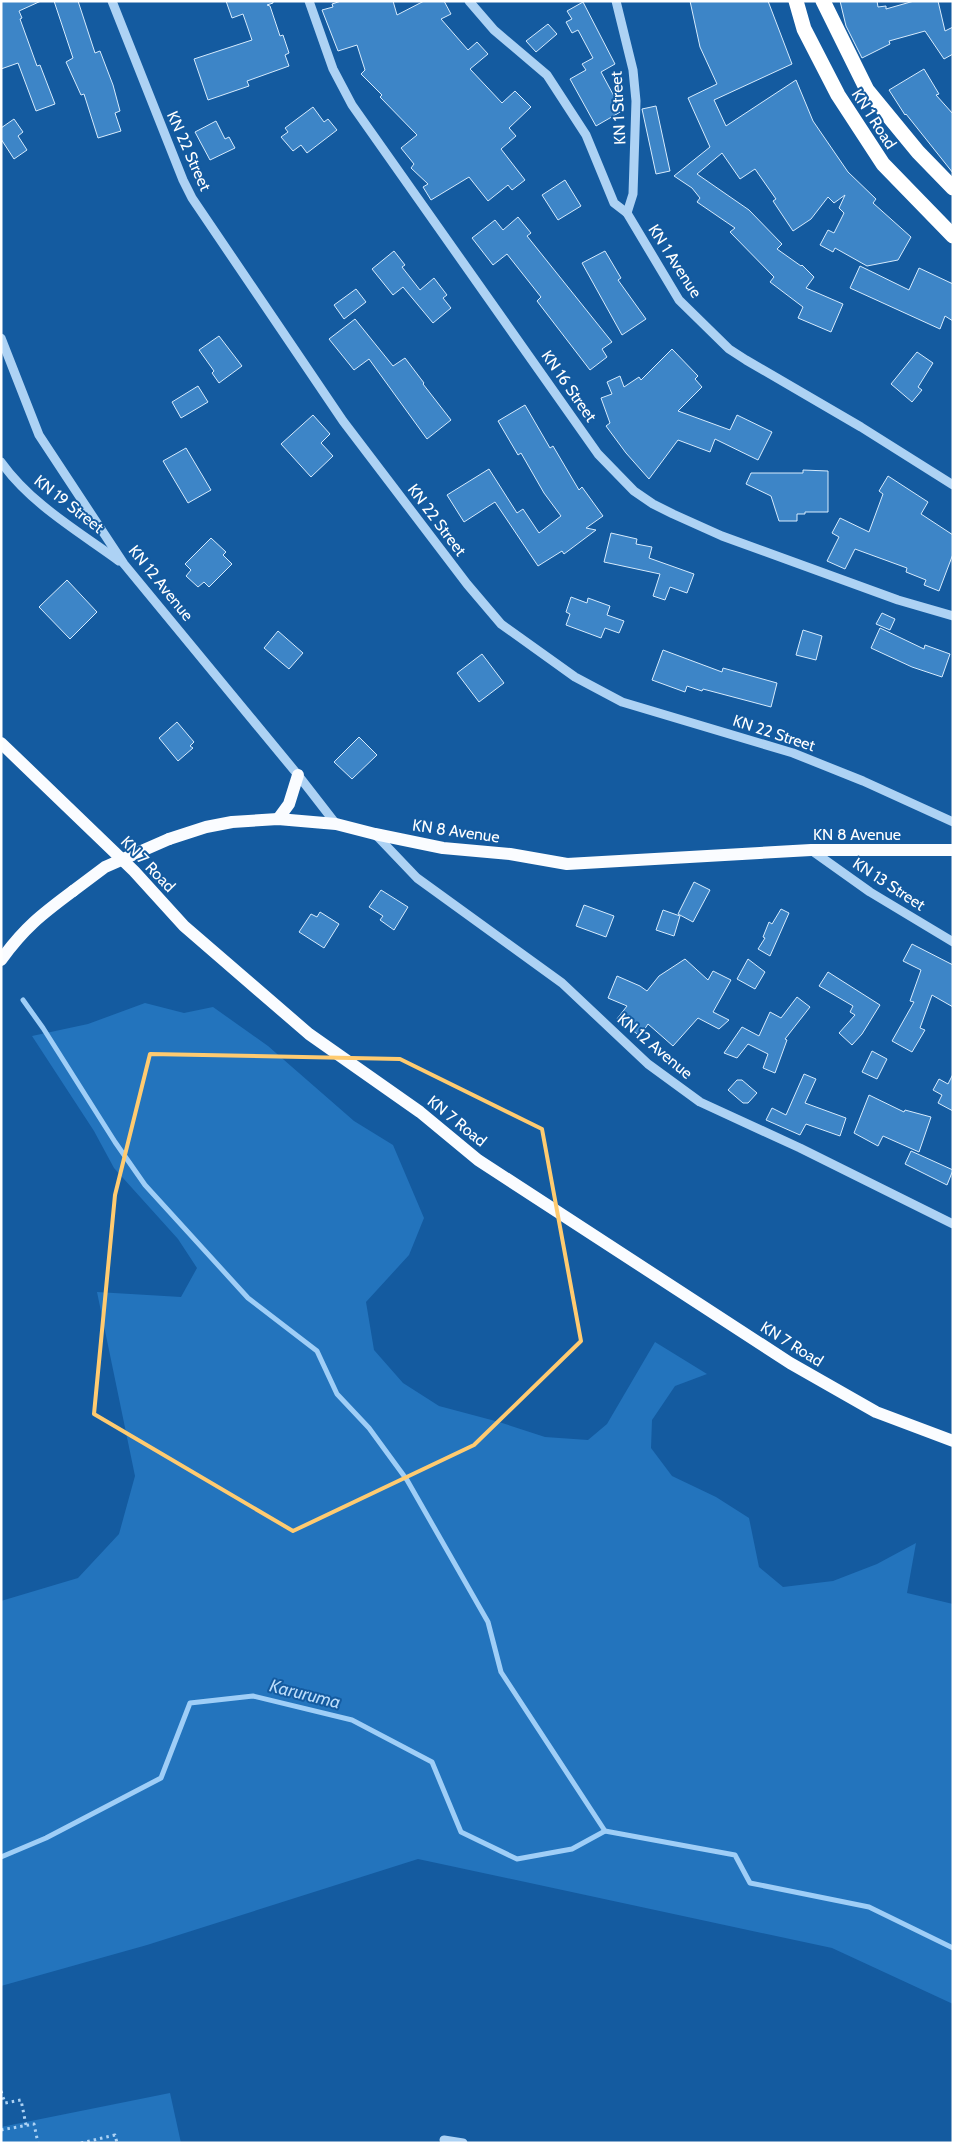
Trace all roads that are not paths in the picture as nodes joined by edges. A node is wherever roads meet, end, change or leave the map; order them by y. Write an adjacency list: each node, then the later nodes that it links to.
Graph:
1 (112, 1): 20 (street, KN 22 Street)
2 (309, 1): 14 (street, KN 16 Street)
3 (469, 1): 8 (street, KN 1 Avenue)
4 (616, 1): 8 (street, KN 1 Street)
5 (796, 1): 9 (highway, KN 1 Road)
6 (823, 1): 7 (highway, KN 1 Road)
7 (953, 188)
8 (627, 213): 12 (street, KN 1 Avenue)
9 (953, 236)
10 (1, 338): 13 (street, KN 12 Avenue)
11 (1, 462): 13 (street, KN 19 Street)
12 (953, 485)
13 (124, 564): 18 (street, KN 12 Avenue)
14 (953, 616)
15 (1, 743): 17 (main road, KN 7 Road)
16 (1, 753): 17 (main road)
17 (17, 758): 28 (main road, KN 7 Road)
18 (298, 775): 19 (main road); 21 (street, KN 12 Avenue)
19 (278, 819): 21 (main road, KN 8 Avenue); 26 (main road, KN 8 Avenue, bridge)
20 (953, 822)
21 (336, 824): 22 (main road, KN 8 Avenue)
22 (375, 834): 23 (main road, KN 8 Avenue); 27 (street, KN 12 Avenue)
23 (811, 850): 24 (main road, KN 8 Avenue); 25 (street, KN 13 Street)
24 (953, 850)
25 (953, 942)
26 (1, 960)
27 (953, 1224)
28 (953, 1441)
29 (444, 2140): 30 (street)
30 (463, 2143)

